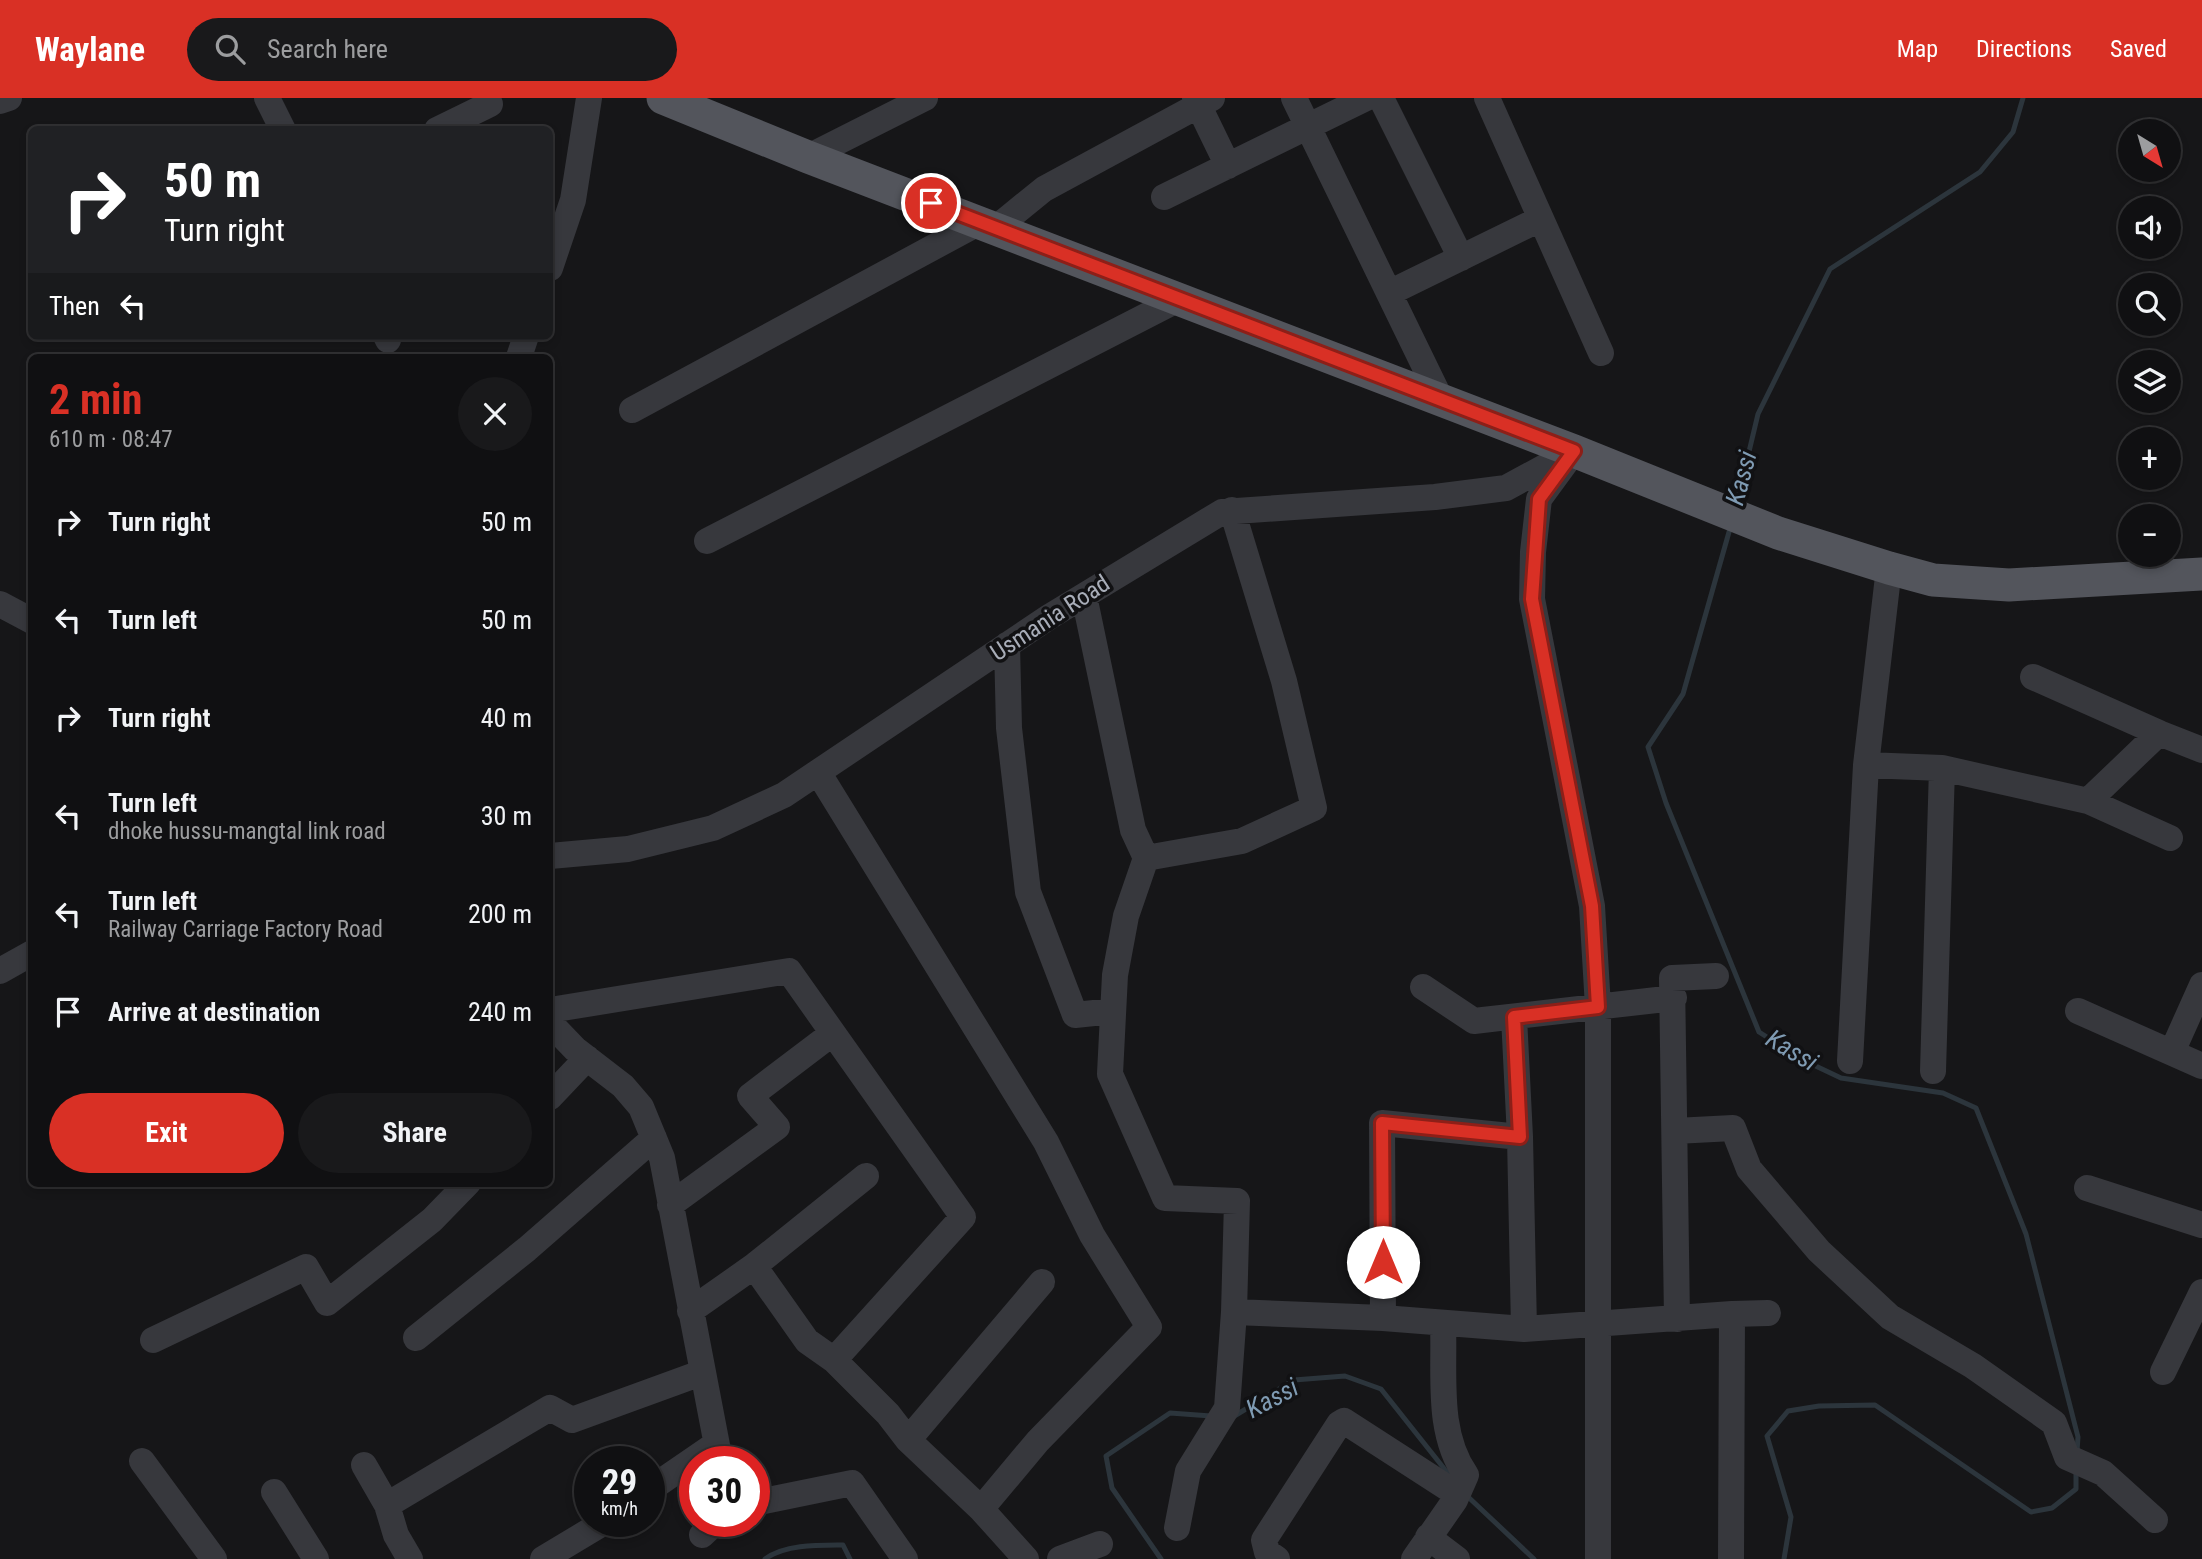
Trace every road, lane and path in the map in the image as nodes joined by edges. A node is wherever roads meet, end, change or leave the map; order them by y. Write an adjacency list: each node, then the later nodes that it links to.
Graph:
1 (9, 98): 11 (street)
2 (267, 98): 13 (street)
3 (589, 98): 22 (street)
4 (663, 98): 16 (main road)
5 (925, 98): 16 (street)
6 (1294, 98): 15 (street)
7 (1367, 98): 15 (street)
8 (1381, 98): 21 (street)
9 (1202, 100): 17 (street); 20 (street)
10 (1491, 100): 19 (street)
11 (0, 101)
12 (490, 104): 14 (street)
13 (280, 126)
14 (445, 126)
15 (1308, 127): 17 (street); 23 (street)
16 (808, 157): 20 (main road)
17 (1228, 166): 18 (street)
18 (1164, 197)
19 (1540, 219): 21 (street); 25 (street)
20 (988, 225): 24 (main road); 27 (street)
21 (1461, 258): 23 (street)
22 (553, 259)
23 (1389, 293): 26 (street)
24 (1179, 299): 26 (main road); 30 (street)
25 (1601, 353)
26 (1441, 400): 28 (main road)
27 (632, 410)
28 (1574, 451): 29 (street, Usmania Road); 31 (main road); 53 (street)
29 (1232, 510): 33 (street, Usmania Road); 46 (street)
30 (707, 541)
31 (1889, 568): 32 (main road); 40 (street)
32 (2202, 574)
33 (1084, 596): 36 (street, Usmania Road); 46 (street)
34 (0, 604): 35 (street)
35 (28, 619)
36 (1006, 645): 42 (street, Usmania Road); 55 (street)
37 (2033, 677): 38 (street)
38 (2159, 733): 39 (street); 43 (street)
39 (2202, 750)
40 (1866, 765): 41 (street); 62 (street)
41 (1942, 768): 43 (street); 64 (street)
42 (818, 772): 45 (street, Usmania Road); 99 (street)
43 (2088, 801): 44 (street)
44 (2170, 838)
45 (553, 856)
46 (1146, 858): 55 (street)
47 (28, 955): 48 (street)
48 (0, 971)
49 (1716, 976): 52 (street)
50 (2202, 985): 60 (street)
51 (1423, 987): 57 (street)
52 (1674, 998): 53 (street); 66 (street)
53 (1598, 1007): 57 (street); 84 (street)
54 (553, 1010): 59 (street)
55 (1113, 1011): 78 (street)
56 (2078, 1011): 60 (street)
57 (1514, 1017): 67 (street)
58 (553, 1026): 61 (street)
59 (833, 1033): 72 (street); 88 (street)
60 (2172, 1052): 63 (street)
61 (587, 1058): 65 (street); 68 (street)
62 (1850, 1061)
63 (2202, 1066)
64 (1933, 1071)
65 (553, 1094)
66 (1675, 1131): 82 (street); 100 (street)
67 (1520, 1137): 81 (street); 85 (street)
68 (653, 1138): 72 (street); 86 (street)
69 (866, 1176): 74 (street)
70 (464, 1187): 87 (street)
71 (2087, 1188): 73 (street)
72 (670, 1205): 77 (street)
73 (2202, 1224)
74 (754, 1266): 77 (street); 88 (street)
75 (1042, 1282): 91 (street)
76 (2202, 1292): 89 (street)
77 (690, 1311): 90 (street)
78 (1234, 1312): 81 (street); 101 (street)
79 (1768, 1313): 80 (street)
80 (1732, 1314): 82 (street); 115 (street)
81 (1383, 1318): 83 (street)
82 (1677, 1319): 84 (street)
83 (1443, 1324): 85 (street); 95 (street)
84 (1600, 1326): 85 (street); 114 (street)
85 (1524, 1329)
86 (416, 1338)
87 (153, 1340)
88 (834, 1360): 91 (street)
89 (2163, 1372)
90 (701, 1373): 92 (street); 98 (street)
91 (908, 1440): 99 (street)
92 (717, 1446)
93 (142, 1461): 105 (street)
94 (364, 1465): 98 (street)
95 (1461, 1485): 104 (street); 112 (street)
96 (274, 1492): 106 (street)
97 (770, 1500): 109 (street)
98 (387, 1505): 107 (street)
99 (981, 1509): 110 (street)
100 (2155, 1520)
101 (1177, 1528)
102 (580, 1537): 108 (street)
103 (1100, 1544): 111 (street)
104 (1421, 1548): 113 (street)
105 (214, 1559)
106 (316, 1559)
107 (410, 1559)
108 (544, 1559)
109 (905, 1559)
110 (1026, 1559)
111 (1060, 1559)
112 (1277, 1559)
113 (1457, 1559)
114 (1598, 1559)
115 (1731, 1559)

